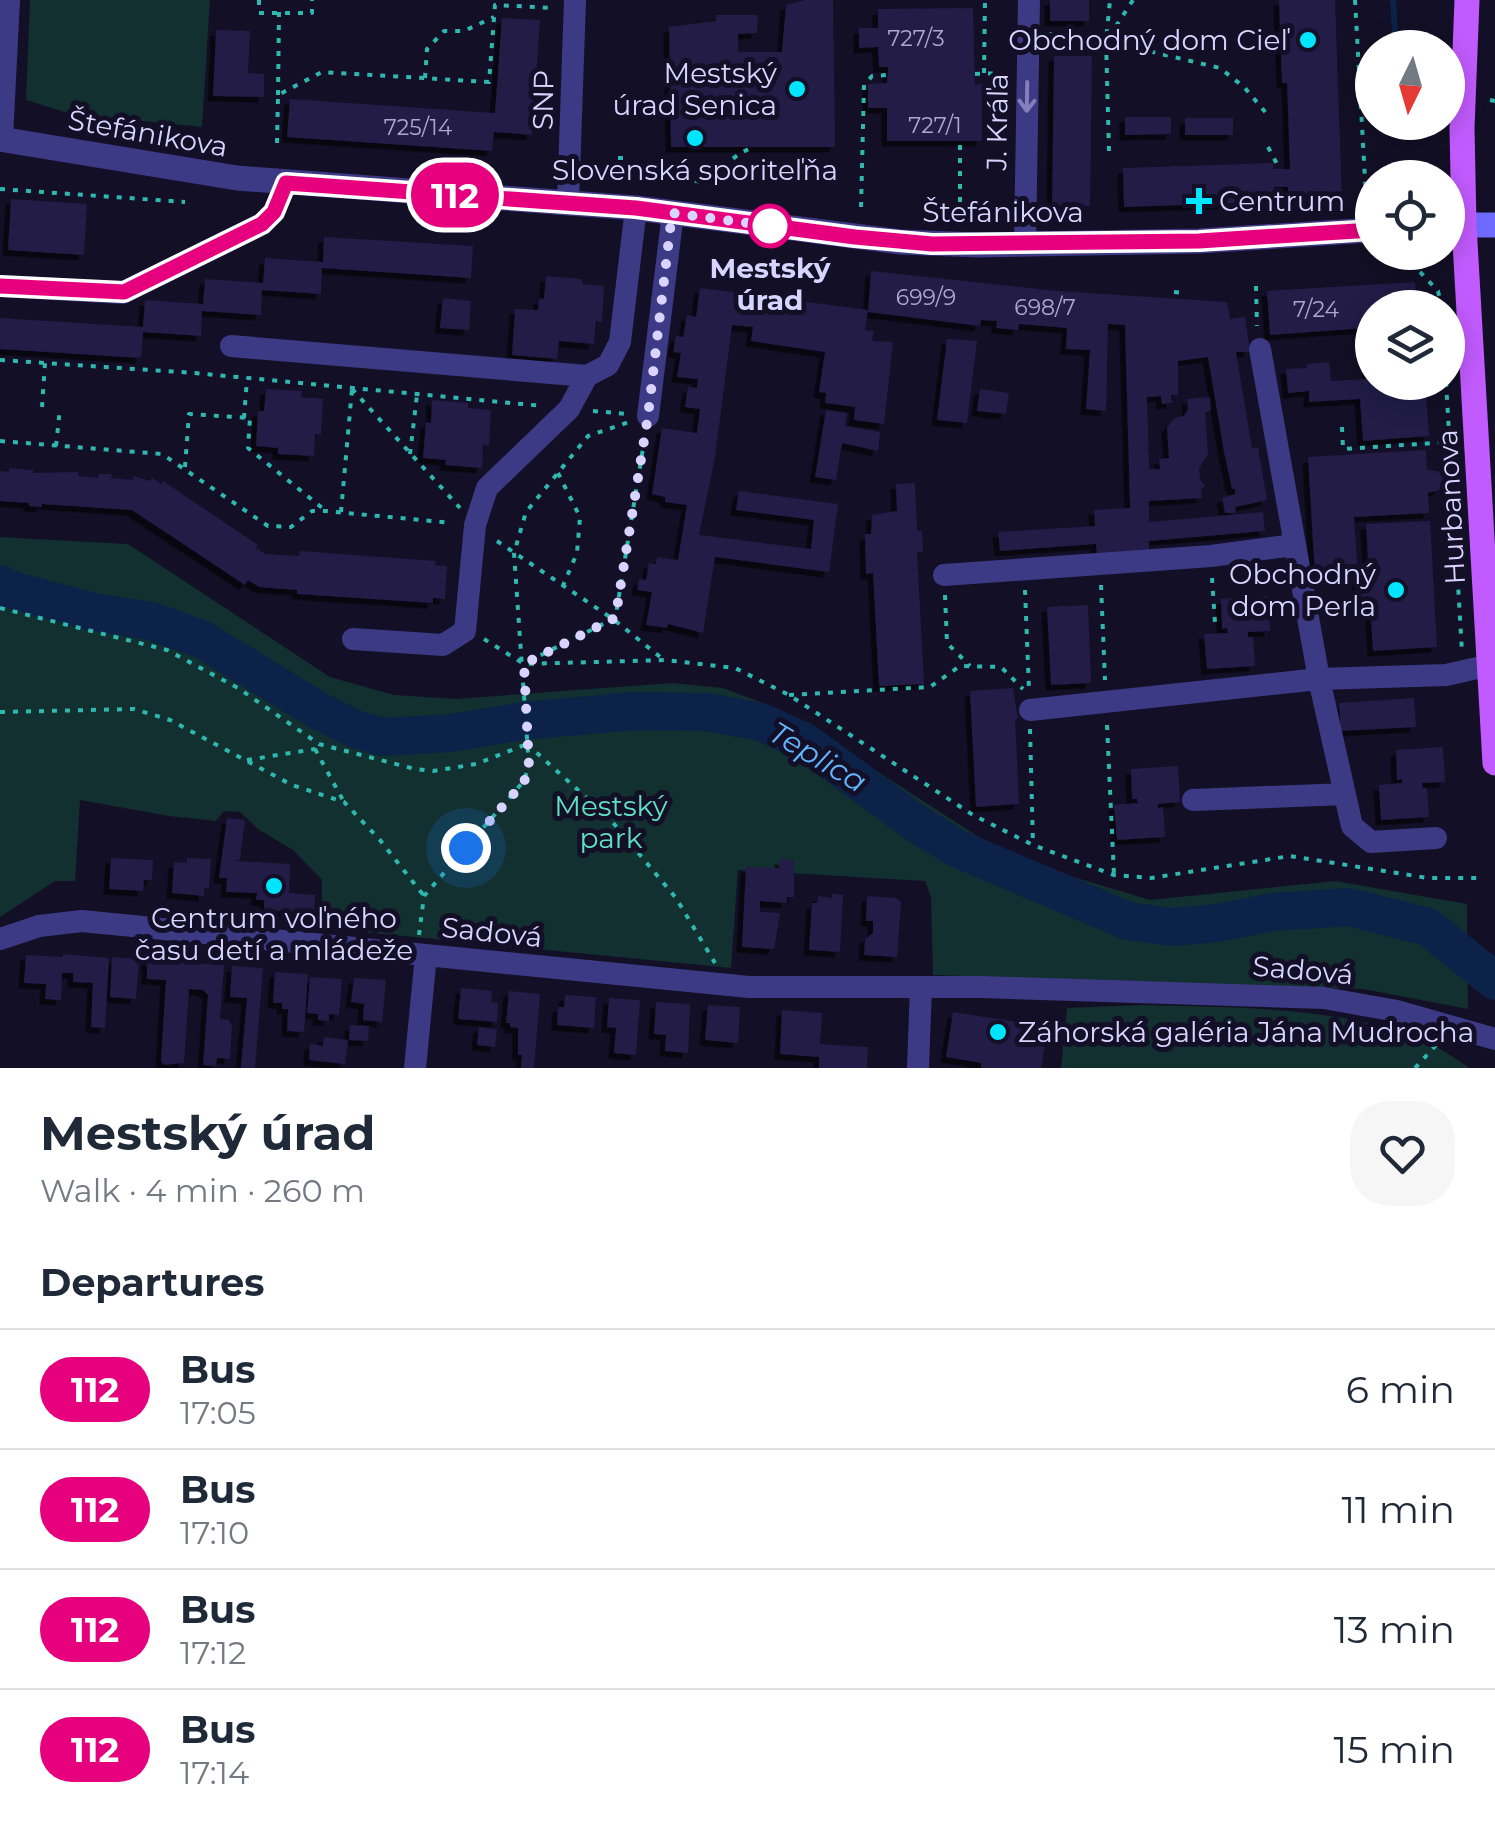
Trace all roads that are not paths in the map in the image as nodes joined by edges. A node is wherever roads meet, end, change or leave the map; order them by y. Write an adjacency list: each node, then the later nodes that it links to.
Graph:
1 (9, 0): 5 (street)
2 (1029, 0): 14 (street, J. Kráľa, one-way to 14)
3 (1467, 0): 6 (main road, Hurbanova)
4 (575, 4): 8 (street, SNP)
5 (1, 139): 7 (street, Štefánikova)
6 (1460, 160)
7 (286, 183): 8 (street, Štefánikova); 16 (street)
8 (568, 202): 9 (street, Štefánikova)
9 (636, 208): 10 (street, Štefánikova); 19 (street)
10 (672, 213): 14 (street, Štefánikova); 20 (street)
11 (1495, 225): 12 (main road)
12 (1465, 226)
13 (1355, 231): 14 (street, Štefánikova)
14 (1024, 244)
15 (1460, 270): 24 (main road, Hurbanova)
16 (0, 286)
17 (1259, 337): 21 (street)
18 (231, 346): 19 (street)
19 (587, 376): 23 (street)
20 (648, 416)
21 (1294, 545): 22 (street); 25 (street)
22 (944, 575)
23 (354, 639)
24 (1492, 664): 25 (street); 27 (main road, Hurbanova)
25 (1319, 679): 26 (street); 28 (street)
26 (1030, 703)
27 (1495, 762)
28 (1345, 794): 29 (street); 30 (street)
29 (1193, 800)
30 (1436, 838)
31 (0, 939): 32 (street, Sadová)
32 (423, 946): 33 (street, Sadová); 35 (street)
33 (921, 987): 34 (street, Sadová); 36 (street)
34 (1495, 1039)
35 (415, 1068)
36 (918, 1068)

